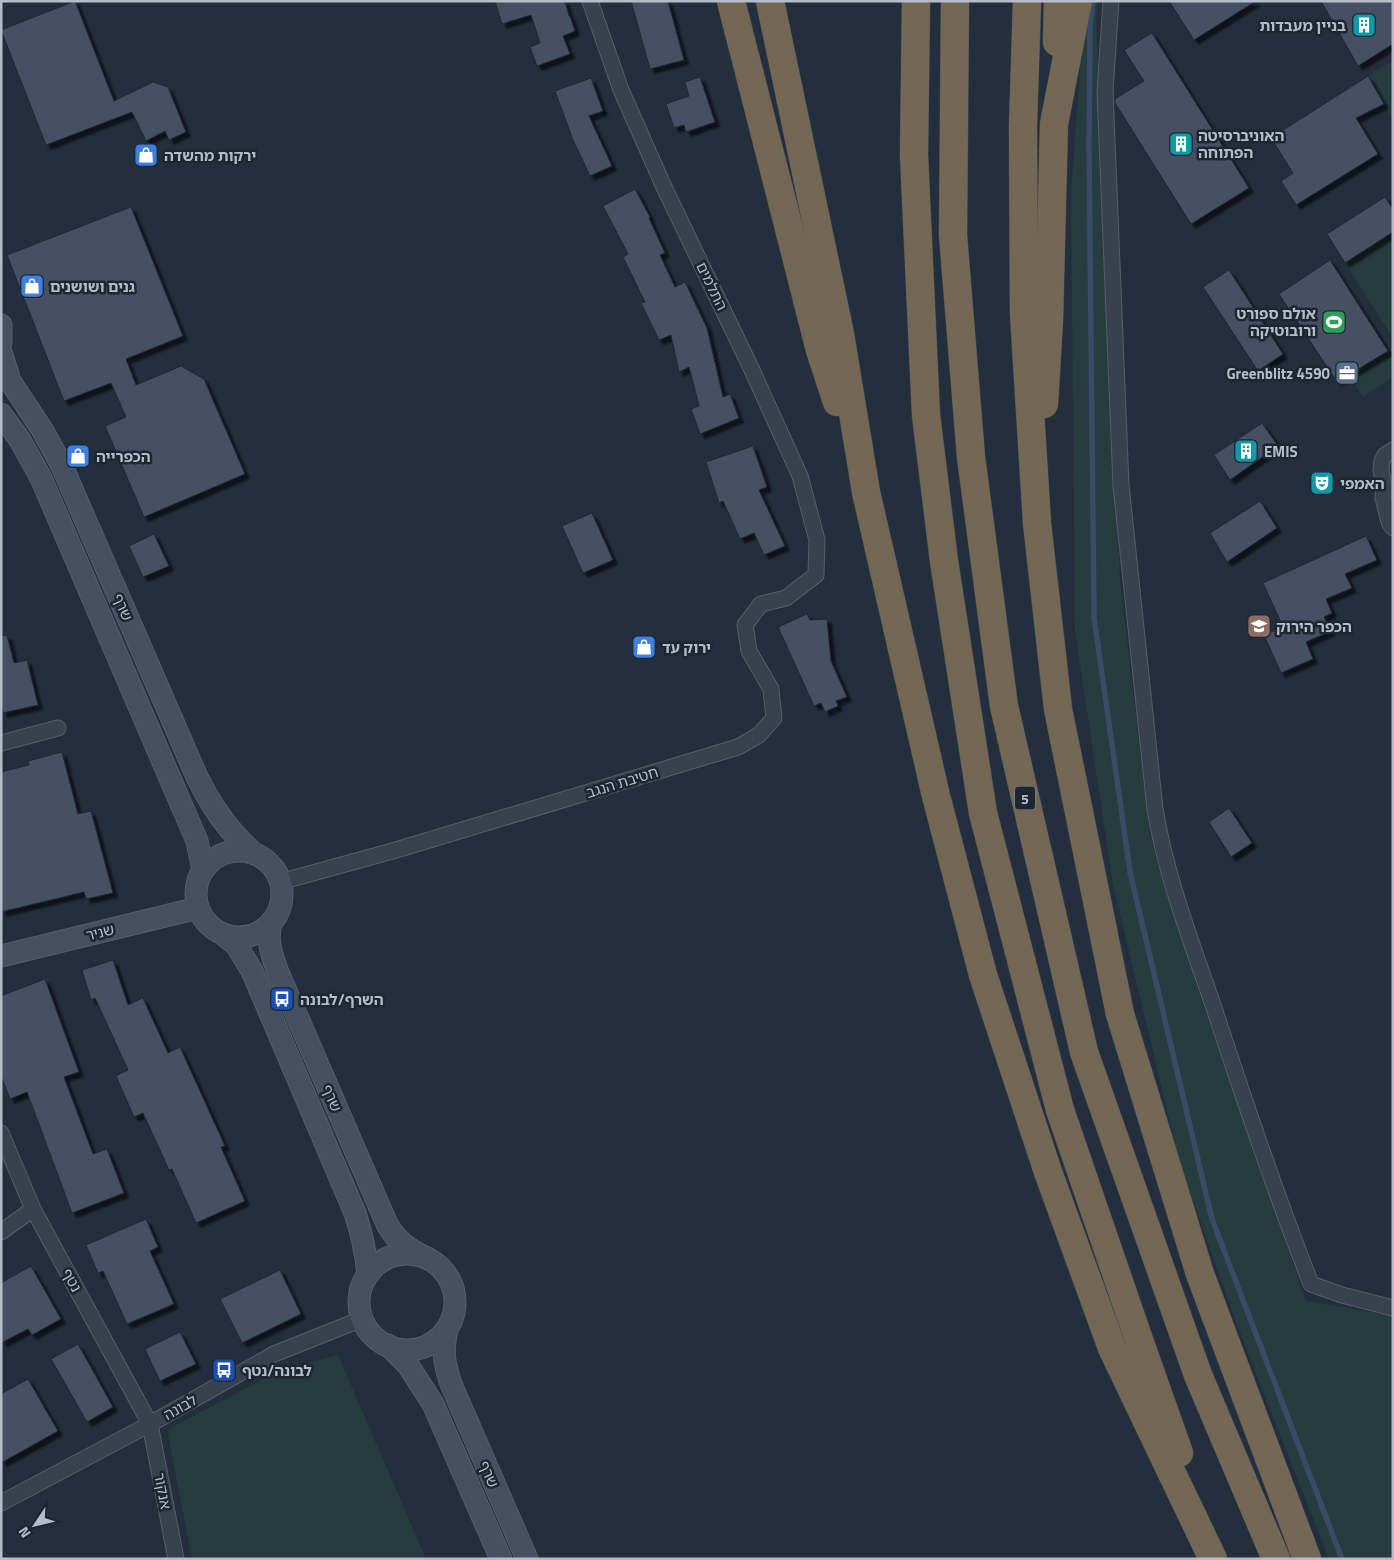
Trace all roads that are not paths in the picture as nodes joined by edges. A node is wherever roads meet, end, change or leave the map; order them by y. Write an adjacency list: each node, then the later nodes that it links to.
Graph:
1 (590, 1): 19 (street, התלמים)
2 (730, 1): 16 (highway)
3 (770, 1): 16 (highway)
4 (916, 1): 44 (highway)
5 (955, 1): 45 (highway, 5)
6 (1027, 1): 17 (highway)
7 (1058, 1): 10 (highway)
8 (1078, 1): 10 (highway)
9 (1111, 1): 34 (street)
10 (1054, 124): 17 (highway)
11 (1, 325): 12 (street)
12 (1, 342)
13 (1, 352): 22 (street, שרף)
14 (1, 414): 23 (street, שרף)
15 (1393, 450): 18 (street)
16 (866, 492): 43 (highway)
17 (1037, 523): 46 (highway)
18 (1393, 528)
19 (816, 575): 24 (street, חטיבת הנגב)
20 (58, 728): 21 (street)
21 (1, 743)
22 (255, 854): 23 (street); 24 (street)
23 (203, 870): 25 (street)
24 (280, 882): 26 (street)
25 (198, 908): 27 (street); 28 (street, שניר)
26 (272, 921): 27 (street); 32 (street, שרף)
27 (224, 935): 33 (street, שרף)
28 (1, 956)
29 (1, 1133): 30 (street, נטף)
30 (33, 1209): 31 (street); 38 (street, נטף)
31 (1, 1232)
32 (426, 1258): 33 (street); 36 (street)
33 (368, 1275): 35 (street)
34 (1393, 1308)
35 (362, 1319): 37 (street); 38 (street, לבונה)
36 (447, 1330): 37 (street); 42 (street, שרף)
37 (388, 1345): 41 (street, שרף)
38 (150, 1424): 39 (street, לבונה); 40 (street, אנקור)
39 (1, 1503)
40 (176, 1559)
41 (501, 1559)
42 (527, 1559)
43 (1213, 1559)
44 (1217, 1559)
45 (1276, 1559)
46 (1308, 1559)

